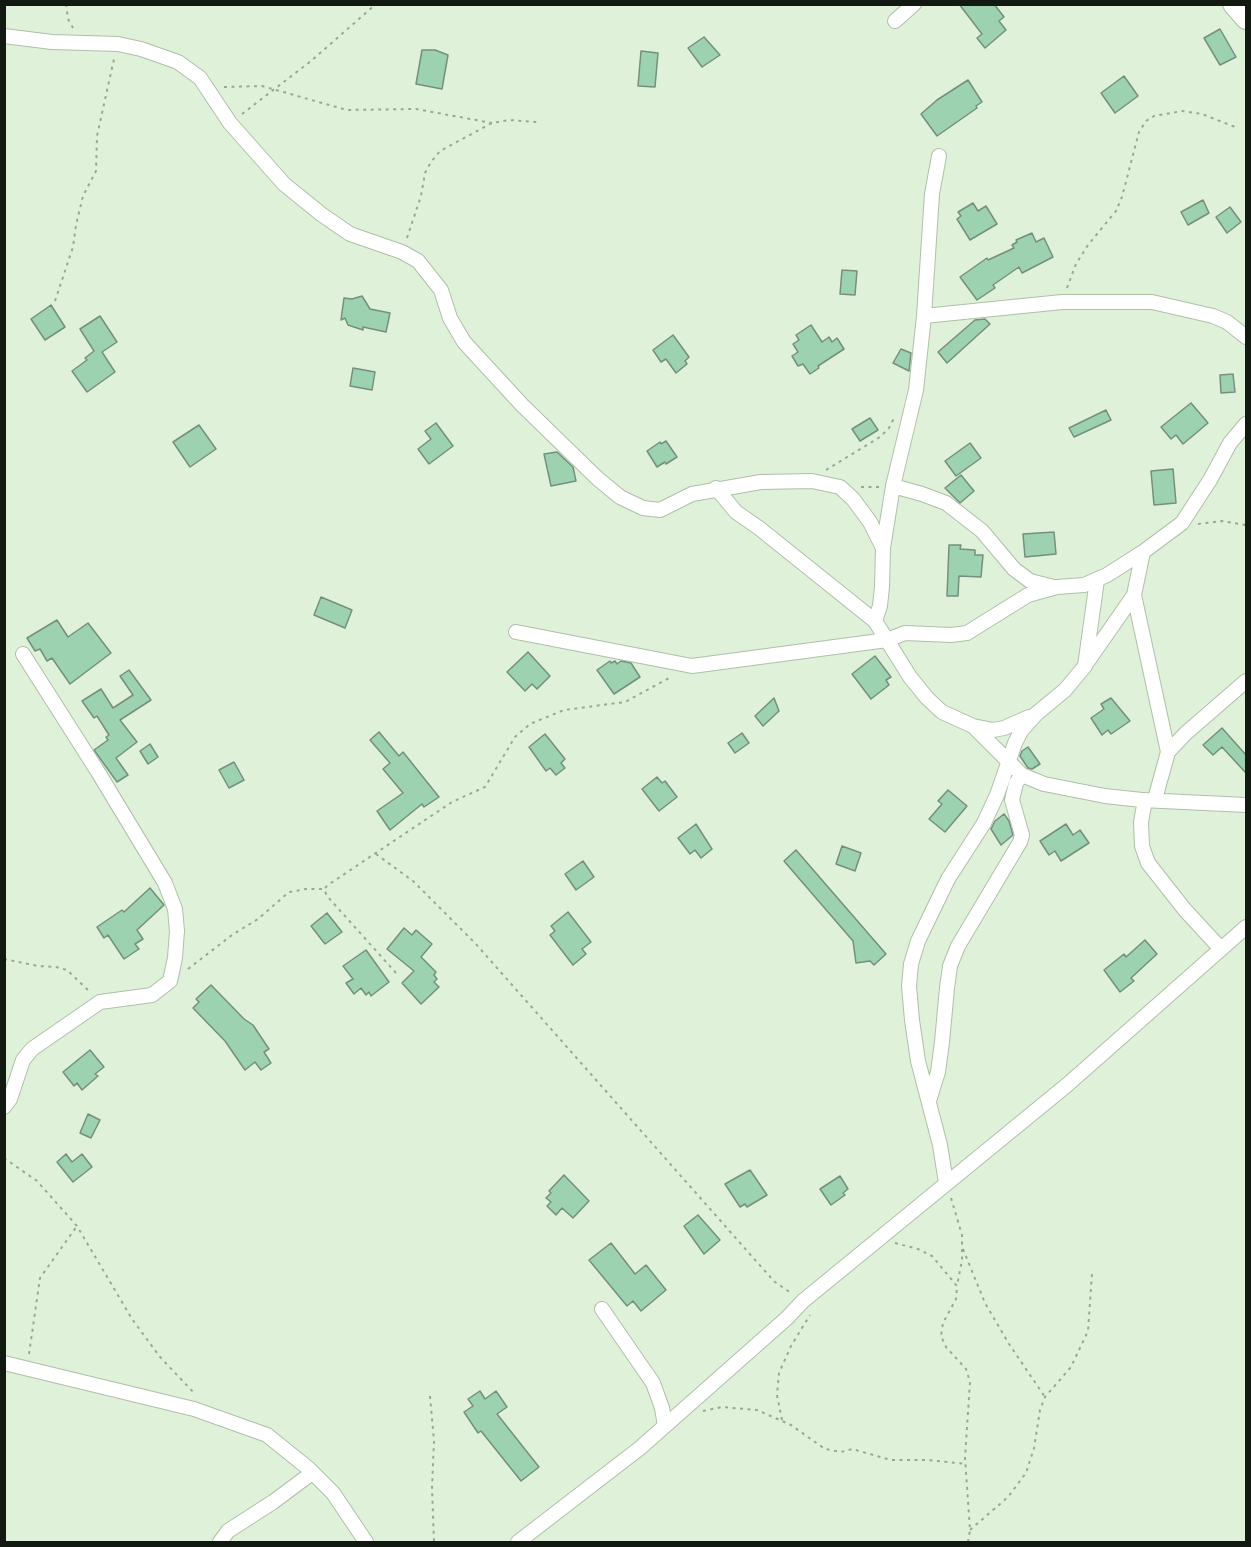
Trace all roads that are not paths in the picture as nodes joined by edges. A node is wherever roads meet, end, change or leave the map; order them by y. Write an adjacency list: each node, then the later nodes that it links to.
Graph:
1 (914, 4): 4 (street)
2 (1233, 4): 3 (main road)
3 (1246, 19)
4 (895, 21)
5 (4, 36): 11 (street)
6 (939, 156): 7 (street)
7 (924, 316): 8 (street); 10 (street)
8 (1246, 337)
9 (1246, 424): 13 (street)
10 (893, 486): 12 (street); 15 (street)
11 (716, 488): 12 (street); 17 (street)
12 (883, 548): 17 (street)
13 (1143, 552): 14 (street); 16 (street)
14 (1097, 580): 15 (street); 21 (street)
15 (1057, 587): 19 (street)
16 (1134, 595): 21 (street); 25 (street)
17 (875, 621): 19 (street)
18 (516, 632): 19 (street)
19 (887, 640): 24 (street)
20 (23, 654): 33 (street)
21 (1085, 666): 23 (street)
22 (1246, 681): 25 (street)
23 (1036, 714): 24 (street); 26 (street)
24 (973, 726): 26 (street)
25 (1167, 752): 28 (street)
26 (1009, 763): 27 (street); 32 (street)
27 (1022, 775): 28 (street); 32 (street)
28 (1150, 799): 29 (street); 31 (street)
29 (1246, 805)
30 (1246, 927): 31 (street)
31 (1221, 949): 34 (street)
32 (929, 1101): 34 (street)
33 (4, 1107)
34 (946, 1183): 37 (street)
35 (602, 1309): 37 (street)
36 (4, 1363): 38 (street)
37 (665, 1426): 41 (street)
38 (312, 1473): 39 (street); 40 (street)
39 (220, 1542)
40 (366, 1542)
41 (518, 1542)

